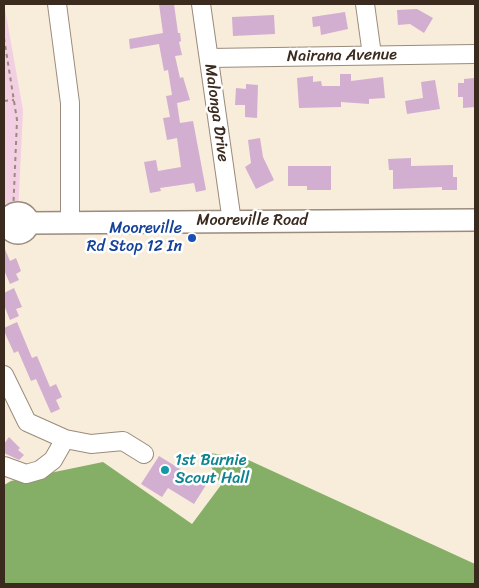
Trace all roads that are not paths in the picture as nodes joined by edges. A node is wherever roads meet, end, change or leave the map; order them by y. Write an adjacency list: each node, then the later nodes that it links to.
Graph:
1 (57, 4): 9 (street)
2 (201, 4): 6 (street, Malonga Drive)
3 (365, 4): 5 (street)
4 (475, 54): 5 (street, Nairana Avenue)
5 (372, 55): 6 (street, Nairana Avenue)
6 (209, 58): 10 (street, Malonga Drive)
7 (475, 220): 10 (main road, Mooreville Road)
8 (13, 221): 9 (main road, Mooreville Road)
9 (70, 222): 10 (main road, Mooreville Road)
10 (232, 222)
11 (4, 376): 12 (street)
12 (65, 439): 13 (street); 14 (street)
13 (144, 454)
14 (4, 466)

